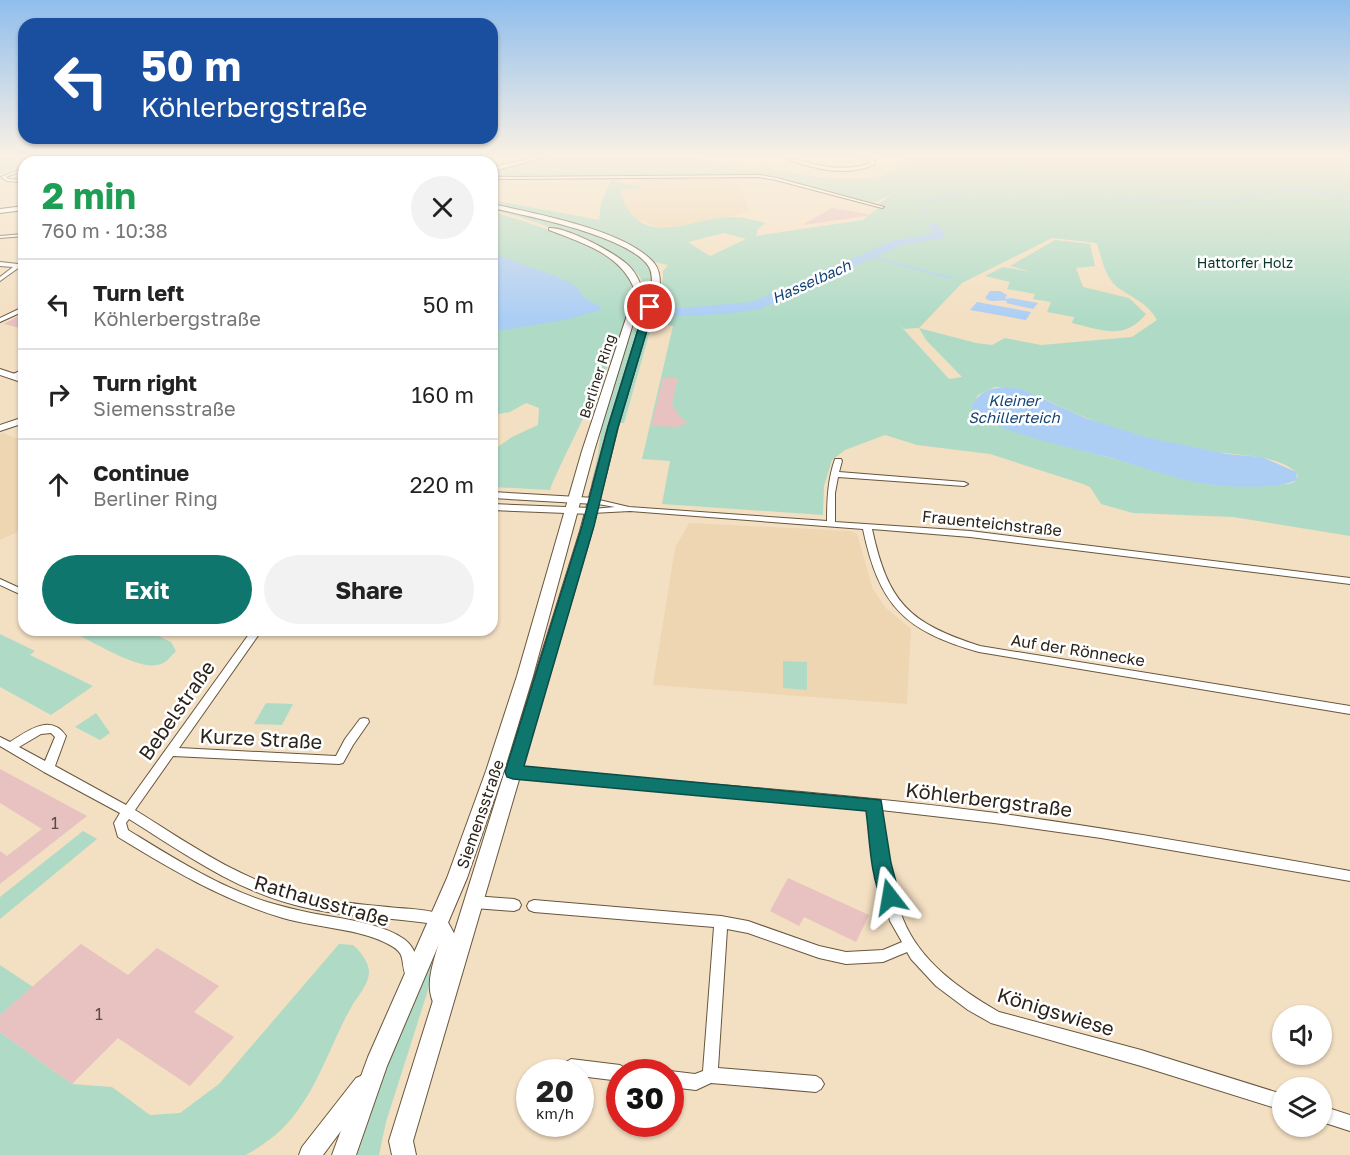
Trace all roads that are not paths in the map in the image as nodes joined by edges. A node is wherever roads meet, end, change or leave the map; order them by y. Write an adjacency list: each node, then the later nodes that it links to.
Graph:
1 (500, 211): 17 (main road, Berliner Ring)
2 (504, 211): 18 (main road, Berliner Ring)
3 (18, 237): 4 (street)
4 (0, 238)
5 (0, 264): 6 (street)
6 (0, 279)
7 (18, 312): 8 (street)
8 (0, 320)
9 (0, 372): 11 (street)
10 (18, 374): 11 (street)
11 (12, 376): 12 (street)
12 (18, 378)
13 (838, 461): 14 (street)
14 (834, 474): 15 (street); 20 (street)
15 (964, 484)
16 (498, 496): 17 (street)
17 (573, 505): 18 (street); 19 (street); 38 (main road, Siemensstraße)
18 (593, 506): 20 (street, Frauenteichstraße); 31 (main road, Siemensstraße)
19 (498, 507)
20 (831, 523): 21 (street, Frauenteichstraße)
21 (867, 526): 22 (street, Frauenteichstraße); 26 (street, Auf der Rönnecke)
22 (1350, 581)
23 (0, 582): 24 (street)
24 (18, 590)
25 (252, 636): 29 (street, Bebelstraße)
26 (1350, 710)
27 (364, 722): 29 (street, Kurze Straße)
28 (5, 744): 30 (street, Rathausstraße); 30 (street, Rathausstraße)
29 (172, 752): 33 (street, Bebelstraße)
30 (48, 769): 33 (street, Rathausstraße)
31 (513, 772): 32 (street, Köhlerbergstraße); 35 (main road, Siemensstraße)
32 (874, 805): 34 (street, Köhlerbergstraße); 40 (street, Königswiese)
33 (127, 812): 38 (street, Rathausstraße); 41 (street, Rathausstraße)
34 (1350, 876)
35 (474, 902): 36 (street); 42 (main road, Siemensstraße)
36 (514, 905)
37 (534, 906): 39 (street)
38 (439, 919): 41 (main road, Siemensstraße); 42 (street, Siemensstraße)
39 (721, 922): 40 (street); 44 (street)
40 (910, 945): 47 (street, Königswiese)
41 (411, 982): 43 (main road, Siemensstraße)
42 (439, 1017): 50 (main road, Siemensstraße)
43 (374, 1070): 51 (street, Siemensstraße); 52 (main road, Siemensstraße)
44 (710, 1075): 45 (street); 46 (street)
45 (684, 1081)
46 (816, 1084)
47 (1272, 1099)
48 (1332, 1117): 49 (street)
49 (1350, 1123)
50 (401, 1150)
51 (309, 1155)
52 (344, 1155)

